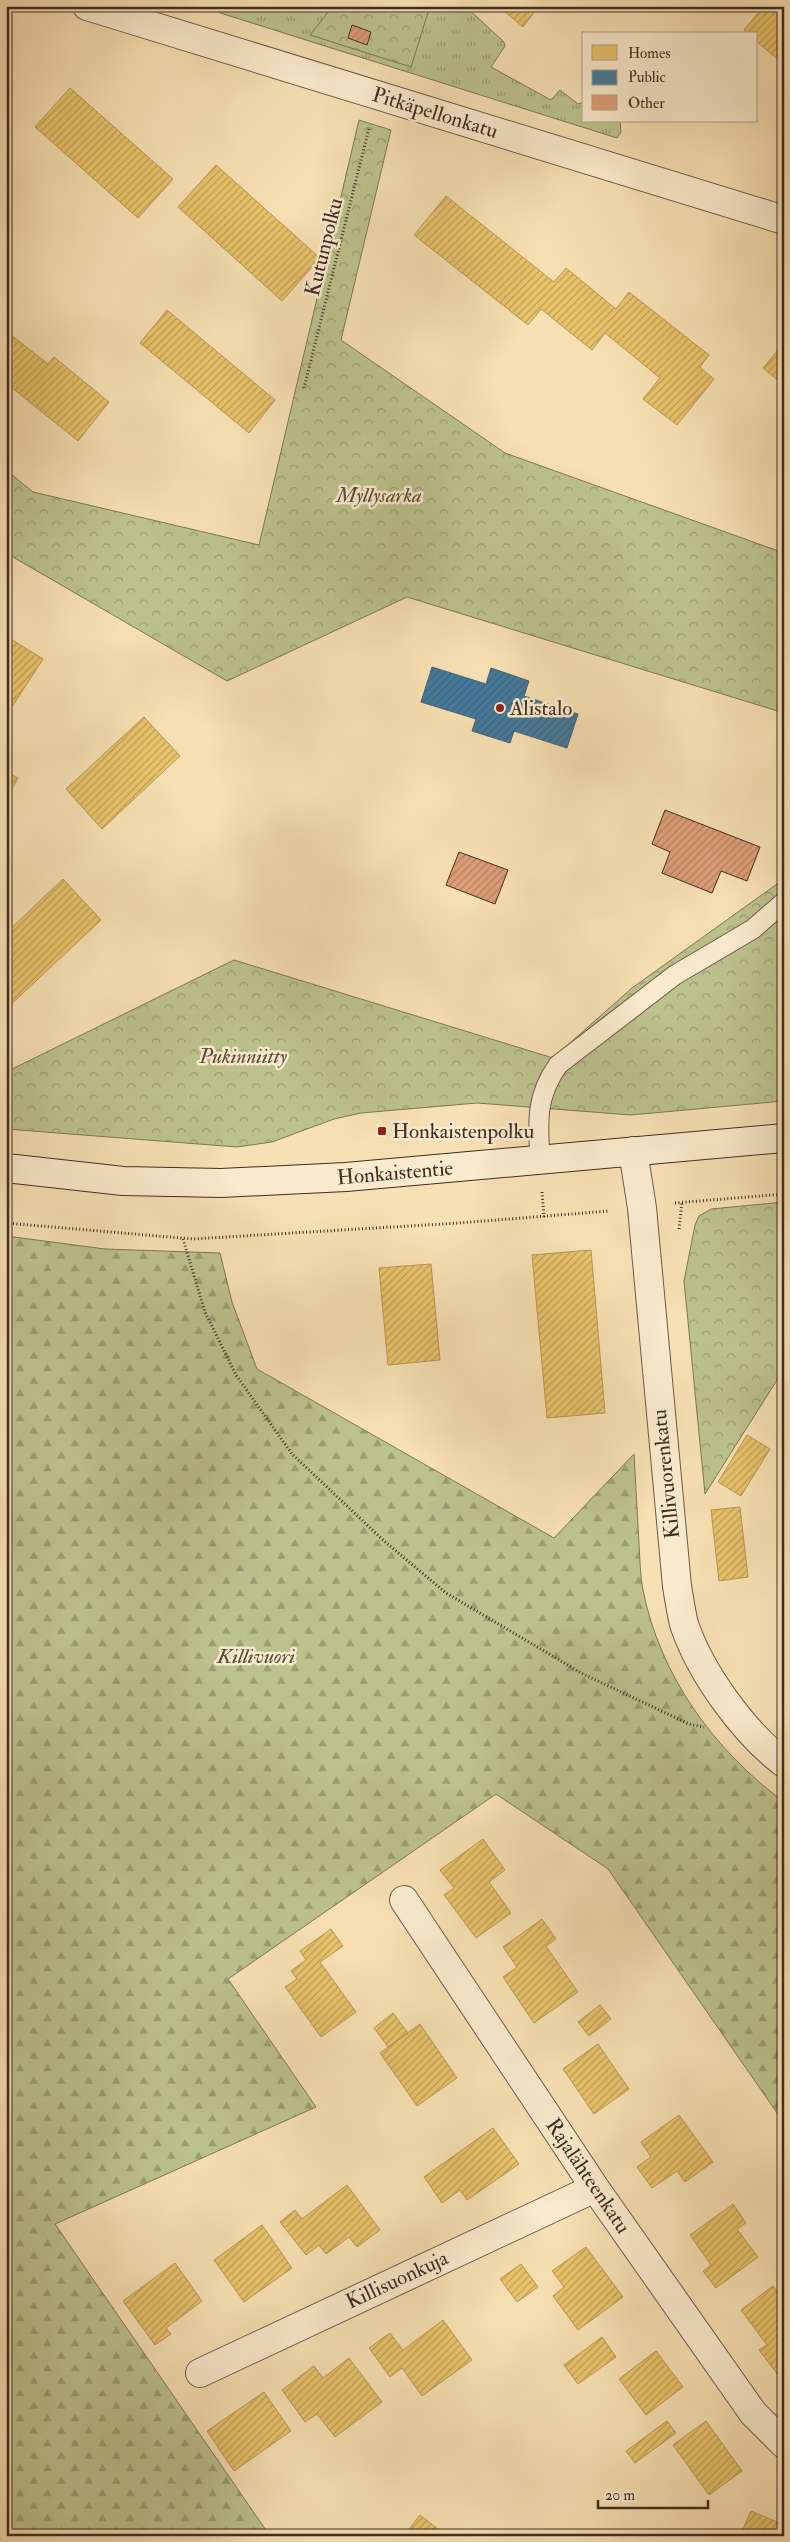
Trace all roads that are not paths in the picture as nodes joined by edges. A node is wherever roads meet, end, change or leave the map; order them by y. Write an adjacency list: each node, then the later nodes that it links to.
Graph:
1 (87, 6): 2 (street, Pitkäpellonkatu)
2 (784, 220)
3 (784, 902): 6 (lane)
4 (784, 1138): 5 (street, Honkaistentie)
5 (633, 1151): 6 (street, Honkaistentie); 8 (street, Killivuorenkatu)
6 (540, 1161): 7 (street, Honkaistentie)
7 (6, 1168)
8 (784, 1763)
9 (404, 1900): 10 (street, Rajalähteenkatu)
10 (595, 2188): 11 (street, Killisuonkuja); 12 (street, Rajalähteenkatu)
11 (200, 2373)
12 (784, 2444)

